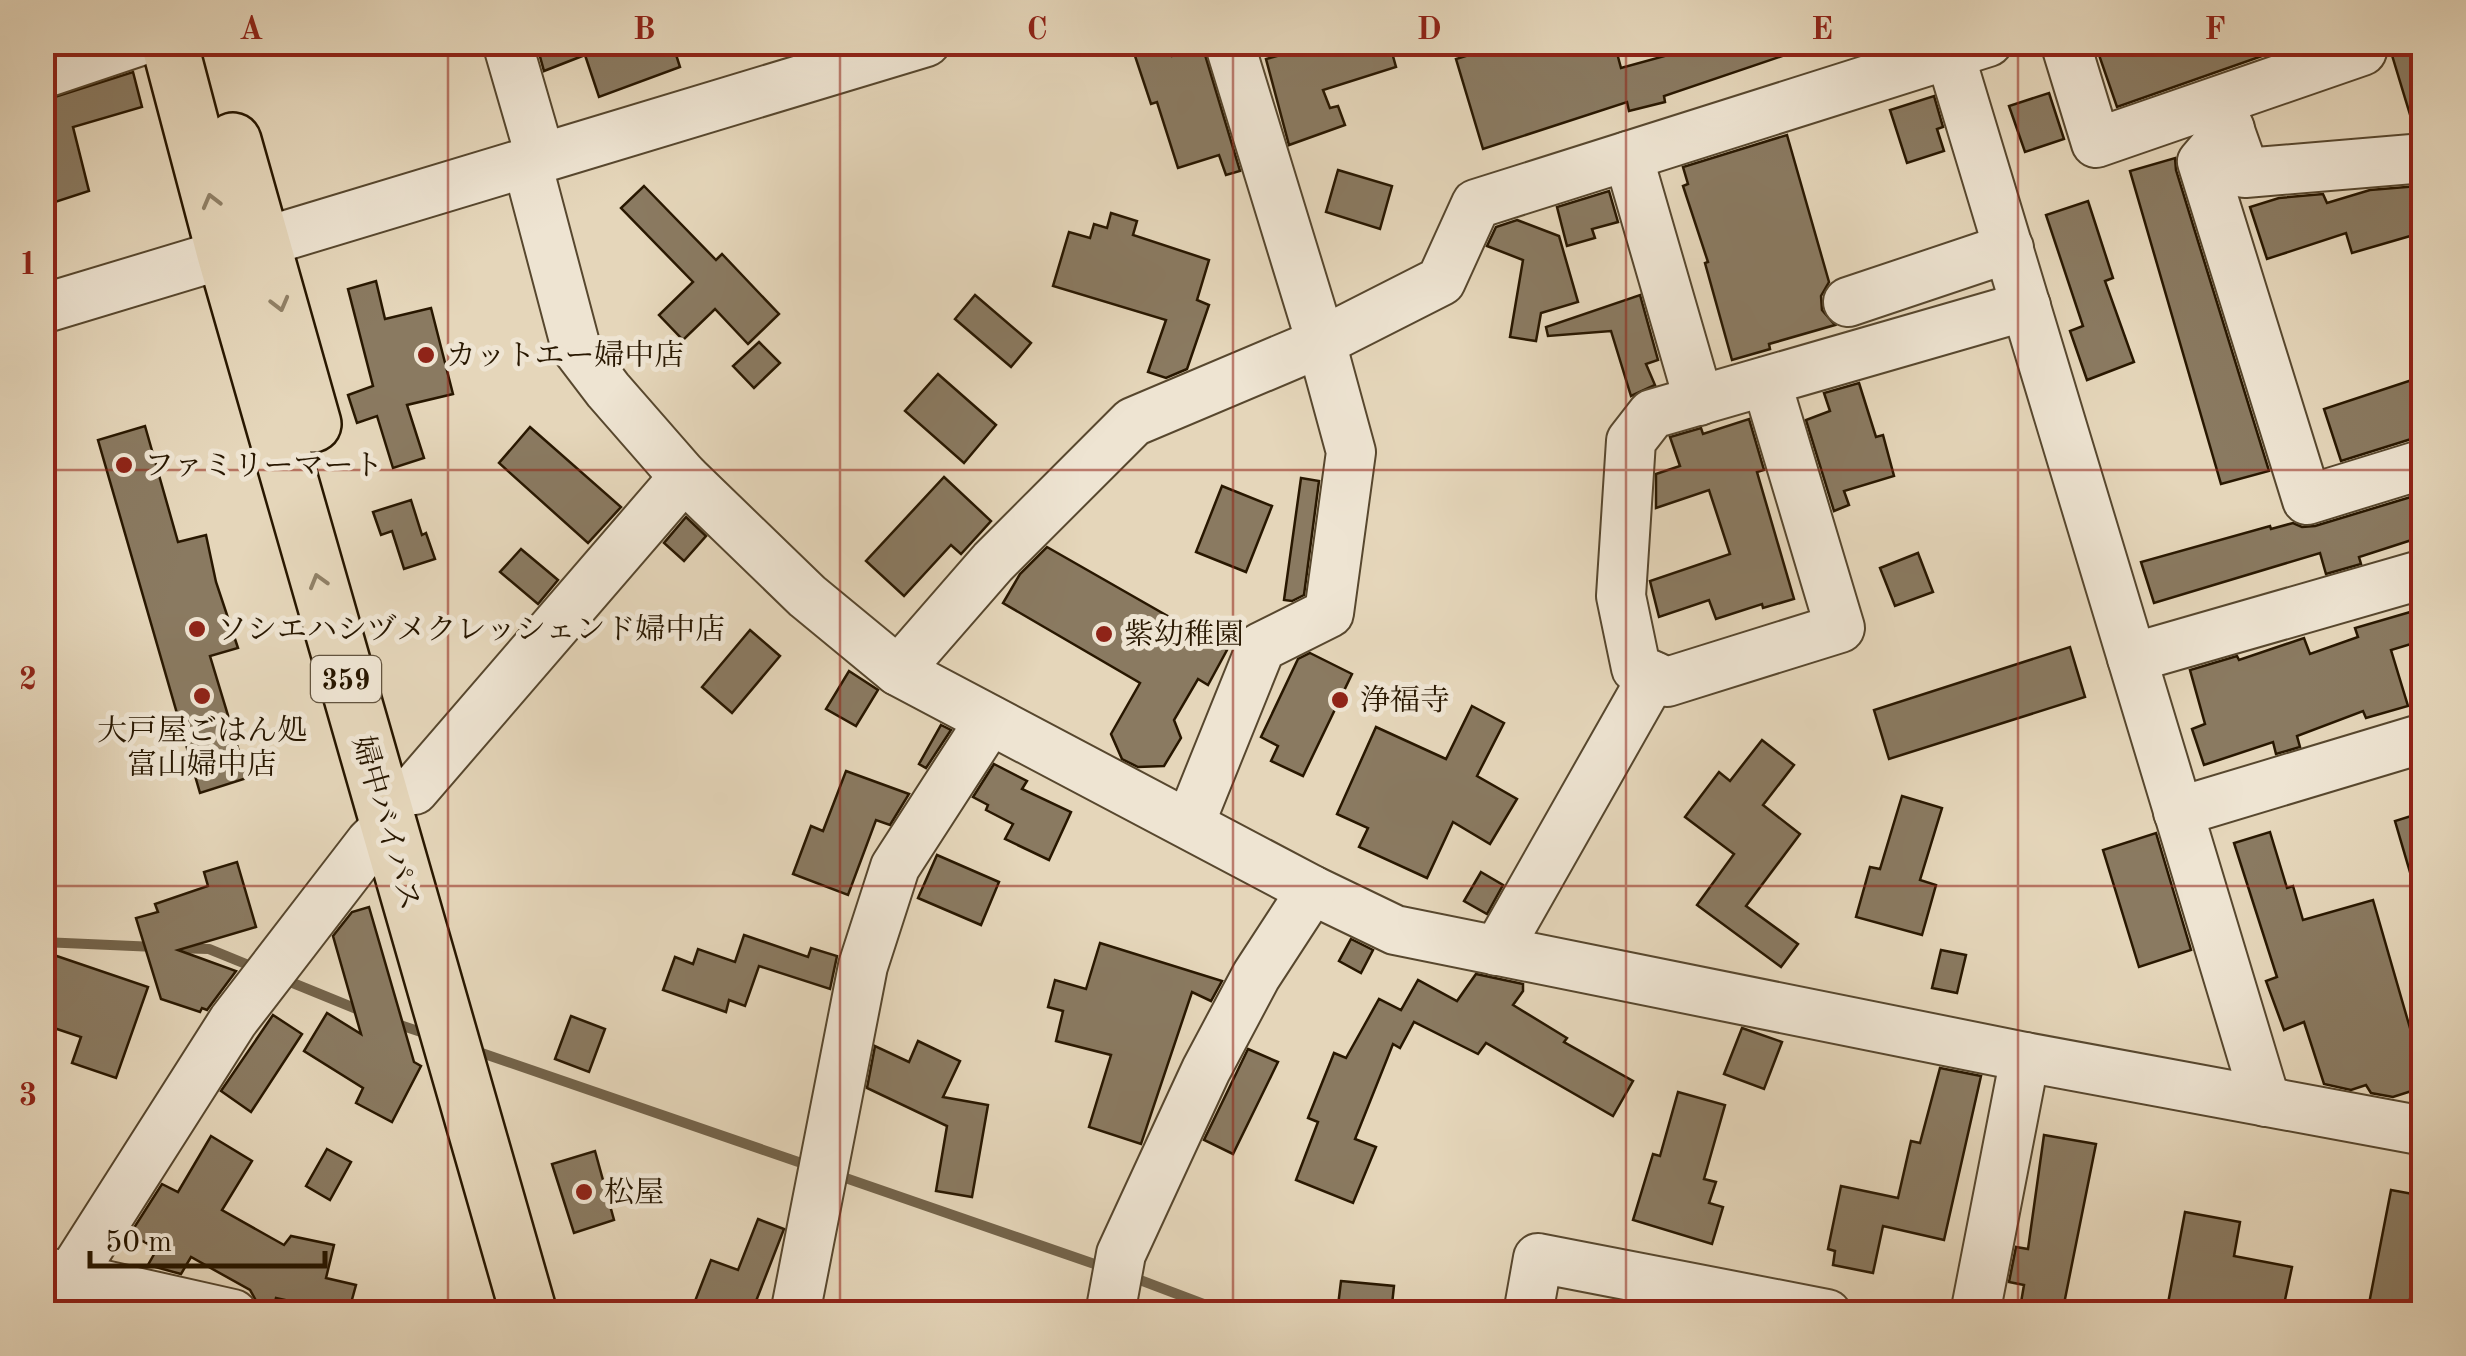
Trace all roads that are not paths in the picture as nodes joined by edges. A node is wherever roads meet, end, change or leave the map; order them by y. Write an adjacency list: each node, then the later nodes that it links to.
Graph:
1 (137, 42): 10 (street)
2 (169, 42): 15 (highway, 婦中バイパス / 359, one-way to 2)
3 (204, 42): 15 (highway, 婦中バイパス / 359)
4 (506, 42): 14 (street)
5 (926, 42): 14 (street)
6 (1229, 42): 20 (street)
7 (2065, 42): 11 (street)
8 (2360, 42): 11 (street)
9 (1961, 46): 12 (street); 16 (street)
10 (42, 74)
11 (2225, 115): 13 (street); 23 (street)
12 (1628, 156): 20 (street); 22 (street)
13 (2424, 158)
14 (534, 162): 15 (street); 24 (street)
15 (243, 247): 19 (street); 31 (highway, 婦中バイパス / 359)
16 (2009, 248): 17 (street); 18 (street)
17 (1848, 302)
18 (2026, 306): 21 (street); 26 (street)
19 (42, 309)
20 (1321, 342): 27 (street); 33 (street)
21 (1766, 382): 22 (street); 28 (street)
22 (1699, 400): 28 (street)
23 (2424, 464)
24 (684, 477): 27 (street); 31 (street)
25 (2424, 574): 26 (street)
26 (2132, 658): 32 (street)
27 (898, 671): 29 (street)
28 (1654, 676): 35 (street)
29 (990, 720): 33 (street); 43 (street)
30 (2424, 738): 32 (street)
31 (401, 807): 39 (street); 41 (highway, 婦中バイパス / 359); 42 (highway, 婦中バイパス / 359)
32 (2178, 812): 37 (street)
33 (1190, 823): 34 (street)
34 (1312, 890): 35 (street); 44 (street)
35 (1497, 951): 36 (street)
36 (2025, 1057): 37 (street); 47 (street)
37 (2266, 1102): 38 (street)
38 (2424, 1131)
39 (58, 1287): 40 (street)
40 (232, 1314)
41 (529, 1314)
42 (562, 1314)
43 (796, 1314)
44 (1110, 1314)
45 (1528, 1314): 46 (street)
46 (1827, 1314)
47 (1975, 1314)

